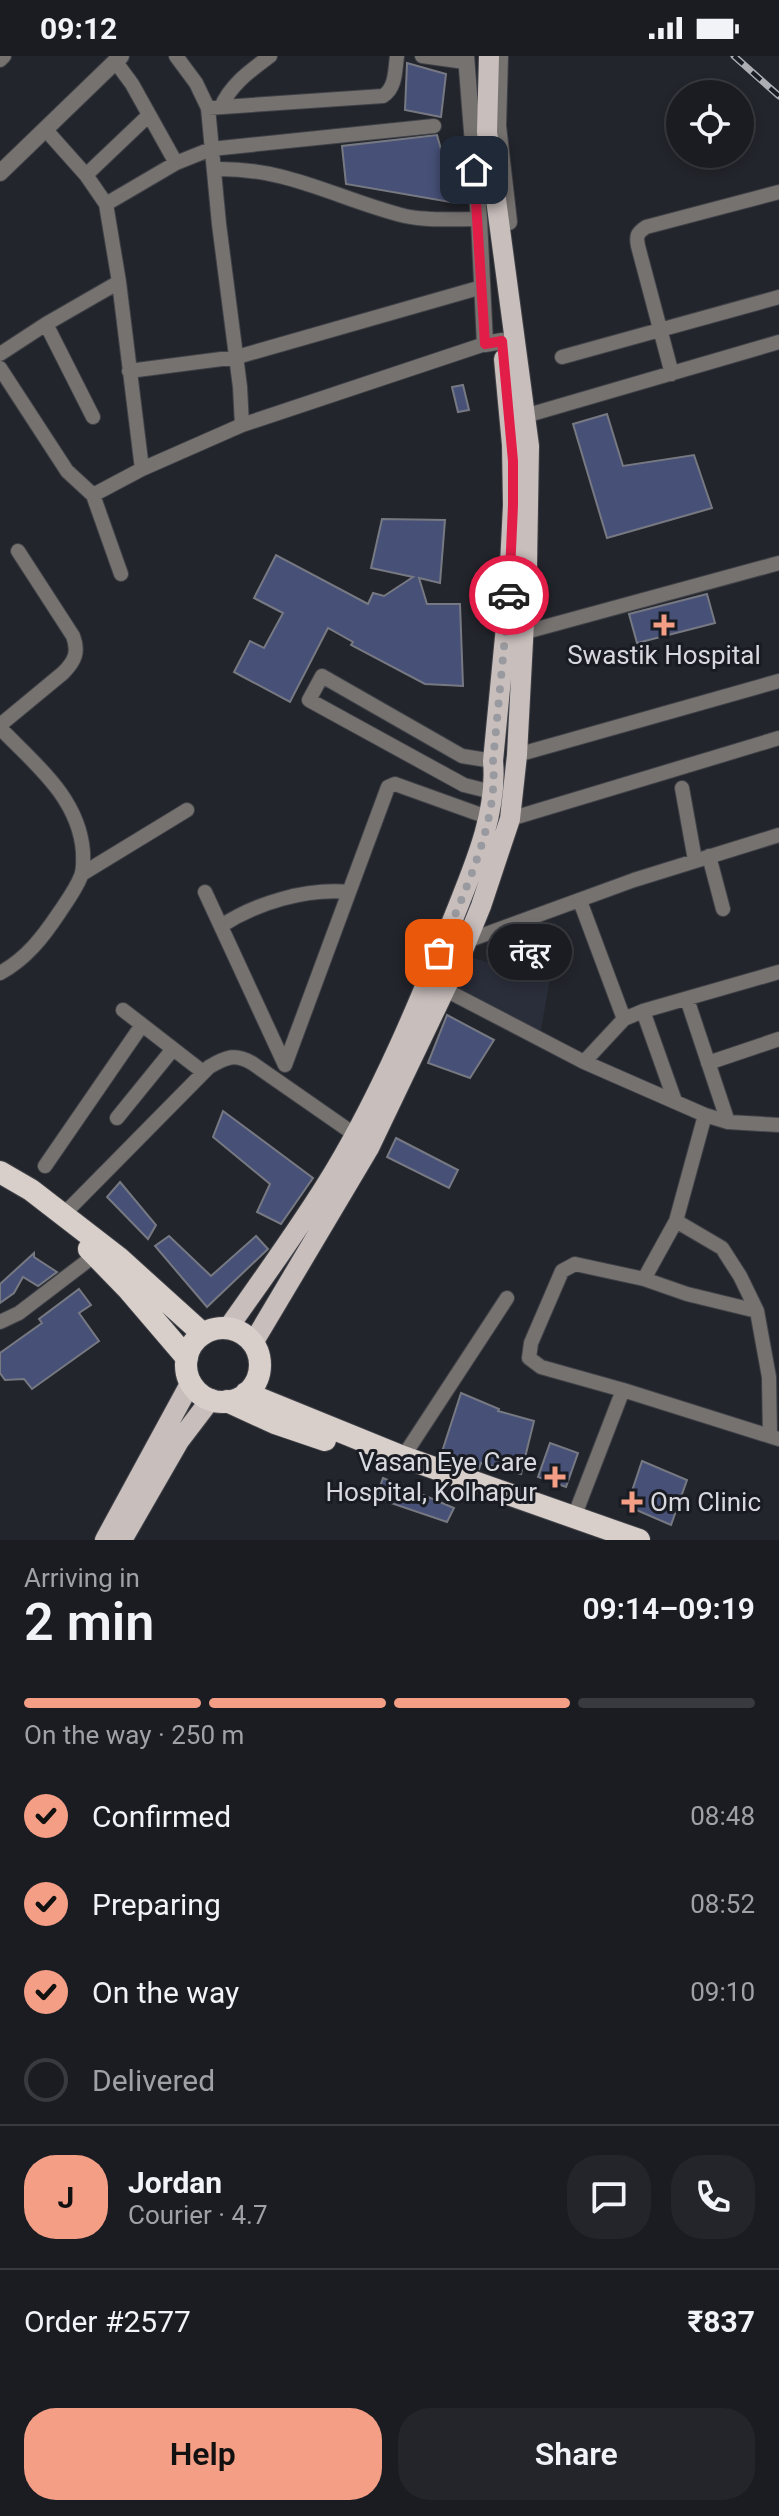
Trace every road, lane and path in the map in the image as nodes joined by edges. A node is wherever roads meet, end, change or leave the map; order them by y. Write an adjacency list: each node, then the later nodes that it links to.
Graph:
1 (270, 56): 9 (street)
2 (397, 56): 9 (street)
3 (422, 56): 7 (street)
4 (489, 56): 26 (main road)
5 (500, 56): 26 (street)
6 (118, 58): 10 (street); 12 (street)
7 (470, 58): 20 (street); 26 (main road)
8 (185, 59): 9 (street)
9 (214, 108): 13 (street)
10 (149, 115): 14 (street); 17 (street)
11 (434, 126): 13 (street)
12 (45, 129): 16 (street); 17 (street)
13 (211, 149): 14 (street); 15 (street)
14 (176, 163): 19 (street)
15 (214, 169): 20 (street); 29 (street)
16 (0, 173)
17 (86, 175): 19 (street)
18 (779, 192): 25 (street)
19 (106, 204): 21 (street)
20 (479, 219): 22 (street)
21 (119, 282): 24 (street); 32 (street)
22 (482, 287): 26 (street); 29 (street)
23 (779, 297): 25 (street)
24 (46, 324): 28 (street); 34 (street)
25 (660, 331): 30 (street); 33 (street)
26 (501, 339): 35 (main road); 36 (street)
27 (779, 342): 33 (street)
28 (0, 354)
29 (237, 357): 32 (street); 36 (street)
30 (562, 357)
31 (0, 368): 38 (street)
32 (129, 371): 37 (street)
33 (672, 374): 35 (street)
34 (93, 417)
35 (518, 418): 42 (main road); 47 (main road)
36 (242, 425): 37 (street)
37 (142, 469): 38 (street)
38 (93, 495): 41 (street)
39 (18, 551): 44 (street)
40 (779, 563): 42 (street)
41 (121, 574)
42 (522, 633): 46 (main road)
43 (779, 681): 46 (street)
44 (0, 726): 55 (street)
45 (779, 738): 52 (street)
46 (517, 755): 52 (main road)
47 (493, 761): 49 (main road); 49 (street)
48 (682, 788): 54 (street)
49 (492, 792): 51 (main road)
50 (187, 810): 55 (street)
51 (487, 817): 57 (street); 64 (main road)
52 (510, 819): 61 (main road)
53 (779, 835): 54 (street)
54 (702, 858): 58 (street); 59 (street)
55 (82, 874): 63 (street)
56 (205, 892): 60 (street)
57 (349, 892): 60 (street); 60 (street)
58 (580, 901): 61 (street); 68 (street)
59 (723, 909)
60 (221, 926)
61 (467, 941): 64 (main road)
62 (779, 972): 65 (street)
63 (0, 973)
64 (436, 985): 72 (street); 80 (main road); 93 (main road)
65 (687, 999): 67 (street); 73 (street)
66 (123, 1010): 69 (street)
67 (643, 1011): 68 (street); 75 (street)
68 (624, 1019): 72 (street)
69 (142, 1025): 71 (street); 81 (street)
70 (779, 1039): 73 (street)
71 (173, 1049): 74 (street); 77 (street)
72 (584, 1062): 75 (street)
73 (708, 1063): 78 (street)
74 (203, 1072): 80 (street); 84 (street)
75 (675, 1101): 76 (street)
76 (705, 1115): 78 (street); 85 (street)
77 (117, 1118)
78 (728, 1122): 79 (street)
79 (779, 1125)
80 (354, 1134): 91 (main road)
81 (45, 1166)
82 (0, 1172): 84 (highway)
83 (0, 1184): 86 (highway)
84 (63, 1215): 92 (highway)
85 (676, 1221): 87 (street); 89 (street)
86 (95, 1255): 90 (street); 94 (highway)
87 (644, 1279): 89 (street); 96 (street)
88 (507, 1298): 99 (street)
89 (757, 1311): 98 (street)
90 (0, 1322)
91 (228, 1328): 92 (highway); 93 (highway)
92 (203, 1334): 94 (highway)
93 (253, 1343): 97 (highway)
94 (187, 1358): 95 (highway)
95 (191, 1382): 97 (highway); 101 (main road)
96 (623, 1390): 98 (street); 100 (street)
97 (228, 1398): 99 (highway); 102 (main road); 103 (highway)
98 (775, 1437)
99 (403, 1457): 100 (highway)
100 (574, 1517): 104 (highway)
101 (105, 1540)
102 (122, 1540)
103 (609, 1540)
104 (639, 1540)

